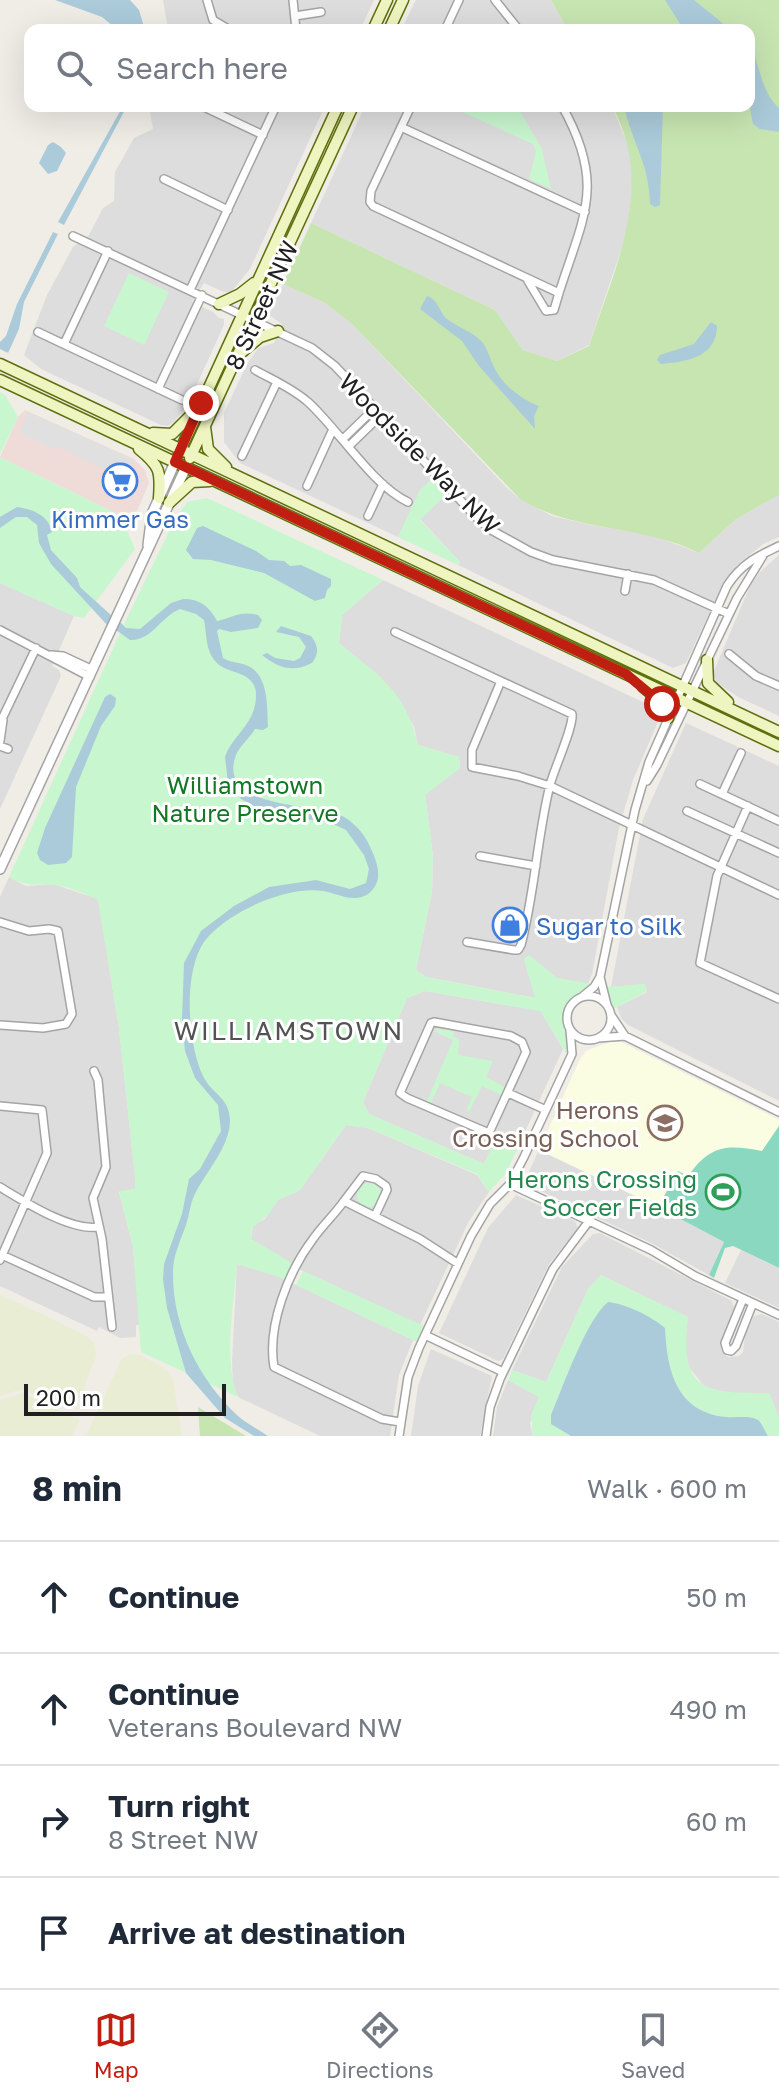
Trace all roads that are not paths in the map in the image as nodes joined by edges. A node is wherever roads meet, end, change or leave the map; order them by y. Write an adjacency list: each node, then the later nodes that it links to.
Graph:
1 (207, 0): 9 (street)
2 (293, 0): 8 (street)
3 (387, 0): 11 (main road)
4 (459, 0): 13 (street)
5 (495, 0): 14 (street)
6 (403, 2): 12 (main road)
7 (321, 12): 8 (street)
8 (295, 16): 10 (street)
9 (220, 24)
10 (296, 24)
11 (376, 24)
12 (392, 24)
13 (448, 24)
14 (514, 24)
15 (215, 112): 22 (street)
16 (273, 112): 22 (street)
17 (335, 112): 28 (main road, 8 Street NW)
18 (350, 112): 35 (main road, 8 Street NW)
19 (408, 112): 21 (street)
20 (565, 112): 25 (street)
21 (401, 127): 25 (street); 29 (street)
22 (263, 135): 24 (street)
23 (164, 179): 24 (street)
24 (228, 210): 30 (street)
25 (585, 212): 31 (street)
26 (73, 236): 27 (street, Woodside Way NW)
27 (108, 251): 30 (street, Woodside Way NW); 38 (street)
28 (259, 278): 33 (main road); 34 (main road, 8 Street NW)
29 (527, 279): 31 (street); 31 (street)
30 (190, 290): 32 (street, Woodside Way NW)
31 (559, 293)
32 (202, 295): 33 (street, Woodside Way NW); 44 (street)
33 (219, 304): 34 (street, Woodside Way NW)
34 (242, 314): 35 (street, Woodside Way NW); 46 (main road, 8 Street NW)
35 (254, 319): 36 (street, Woodside Way NW); 39 (main road, 8 Street NW)
36 (278, 331): 39 (main road); 47 (street, Woodside Way NW)
37 (38, 332): 38 (street)
38 (64, 344): 44 (street)
39 (236, 360): 48 (main road, 8 Street NW)
40 (0, 364): 50 (main road)
41 (255, 370): 43 (street)
42 (0, 380): 51 (main road)
43 (277, 382): 49 (street); 54 (street)
44 (158, 389): 45 (street)
45 (182, 400)
46 (201, 403): 50 (main road); 53 (main road, 8 Street NW)
47 (378, 412): 52 (street); 65 (street, Woodside Way NW)
48 (205, 425): 53 (main road, 8 Street NW); 56 (main road)
49 (333, 429): 52 (street); 59 (street)
50 (144, 432): 53 (main road)
51 (125, 438): 55 (main road); 60 (main road)
52 (346, 442): 58 (street)
53 (186, 452): 55 (main road, 8 Street NW); 56 (main road)
54 (242, 456)
55 (181, 464): 57 (main road); 60 (street, 8 Street NW)
56 (233, 474): 78 (main road)
57 (220, 483): 60 (main road); 75 (main road)
58 (383, 484): 61 (street); 62 (street)
59 (307, 486)
60 (164, 501): 74 (street, 8 Street NW)
61 (408, 502)
62 (368, 516)
63 (779, 546): 64 (street)
64 (765, 553): 67 (street); 68 (street)
65 (628, 574): 66 (street); 67 (street, Woodside Way NW)
66 (625, 591)
67 (717, 608): 68 (street, Woodside Way NW); 78 (street)
68 (729, 614): 73 (street)
69 (0, 630): 71 (street)
70 (395, 632): 76 (street)
71 (36, 648): 74 (street); 82 (street)
72 (729, 654): 77 (street)
73 (707, 660): 78 (street); 80 (main road)
74 (91, 673): 101 (street, 8 Street NW)
75 (626, 674): 79 (main road); 81 (main road)
76 (501, 681): 88 (street); 88 (street)
77 (778, 683)
78 (687, 688): 79 (street); 80 (main road)
79 (682, 700): 81 (street); 85 (main road); 89 (street)
80 (745, 716): 83 (main road)
81 (668, 718): 89 (street)
82 (2, 721): 84 (street)
83 (779, 732)
84 (3, 745)
85 (779, 746)
86 (741, 753): 90 (street)
87 (700, 784): 90 (street)
88 (550, 786): 95 (street); 99 (street)
89 (644, 786): 95 (street)
90 (722, 794): 91 (street)
91 (748, 806): 94 (street); 96 (street)
92 (779, 809): 94 (street)
93 (687, 811): 96 (street)
94 (777, 820)
95 (631, 826): 100 (street); 105 (street)
96 (735, 833): 97 (street); 100 (street)
97 (779, 853)
98 (480, 856): 99 (street)
99 (536, 866): 104 (street)
100 (720, 867): 102 (street); 107 (street)
101 (0, 869)
102 (779, 895)
103 (0, 922): 109 (street)
104 (467, 942)
105 (600, 977): 106 (street); 108 (street)
106 (582, 997): 108 (street); 110 (street)
107 (779, 999)
108 (609, 1009): 111 (street); 112 (street)
109 (0, 1025)
110 (570, 1030): 112 (street); 113 (street)
111 (625, 1036): 112 (street); 118 (street)
112 (595, 1039): 113 (street)
113 (572, 1054): 117 (street)
114 (94, 1071): 125 (street)
115 (508, 1093): 115 (street); 117 (street)
116 (0, 1106): 122 (street)
117 (546, 1110): 119 (street)
118 (779, 1112)
119 (510, 1184): 124 (street); 127 (street)
120 (0, 1187): 122 (street)
121 (344, 1201): 123 (street); 123 (street); 135 (street)
122 (25, 1202): 125 (street); 126 (street)
123 (375, 1216): 127 (street)
124 (589, 1221): 129 (street); 134 (street)
125 (98, 1227): 128 (street)
126 (1, 1257): 128 (street)
127 (457, 1263): 133 (street)
128 (108, 1297): 132 (street)
129 (743, 1299): 130 (street); 130 (street)
130 (753, 1303): 131 (street)
131 (779, 1315)
132 (112, 1327)
133 (425, 1335): 134 (street); 135 (street)
134 (503, 1372): 137 (street)
135 (400, 1422): 136 (street)
136 (399, 1436)
137 (486, 1436)

